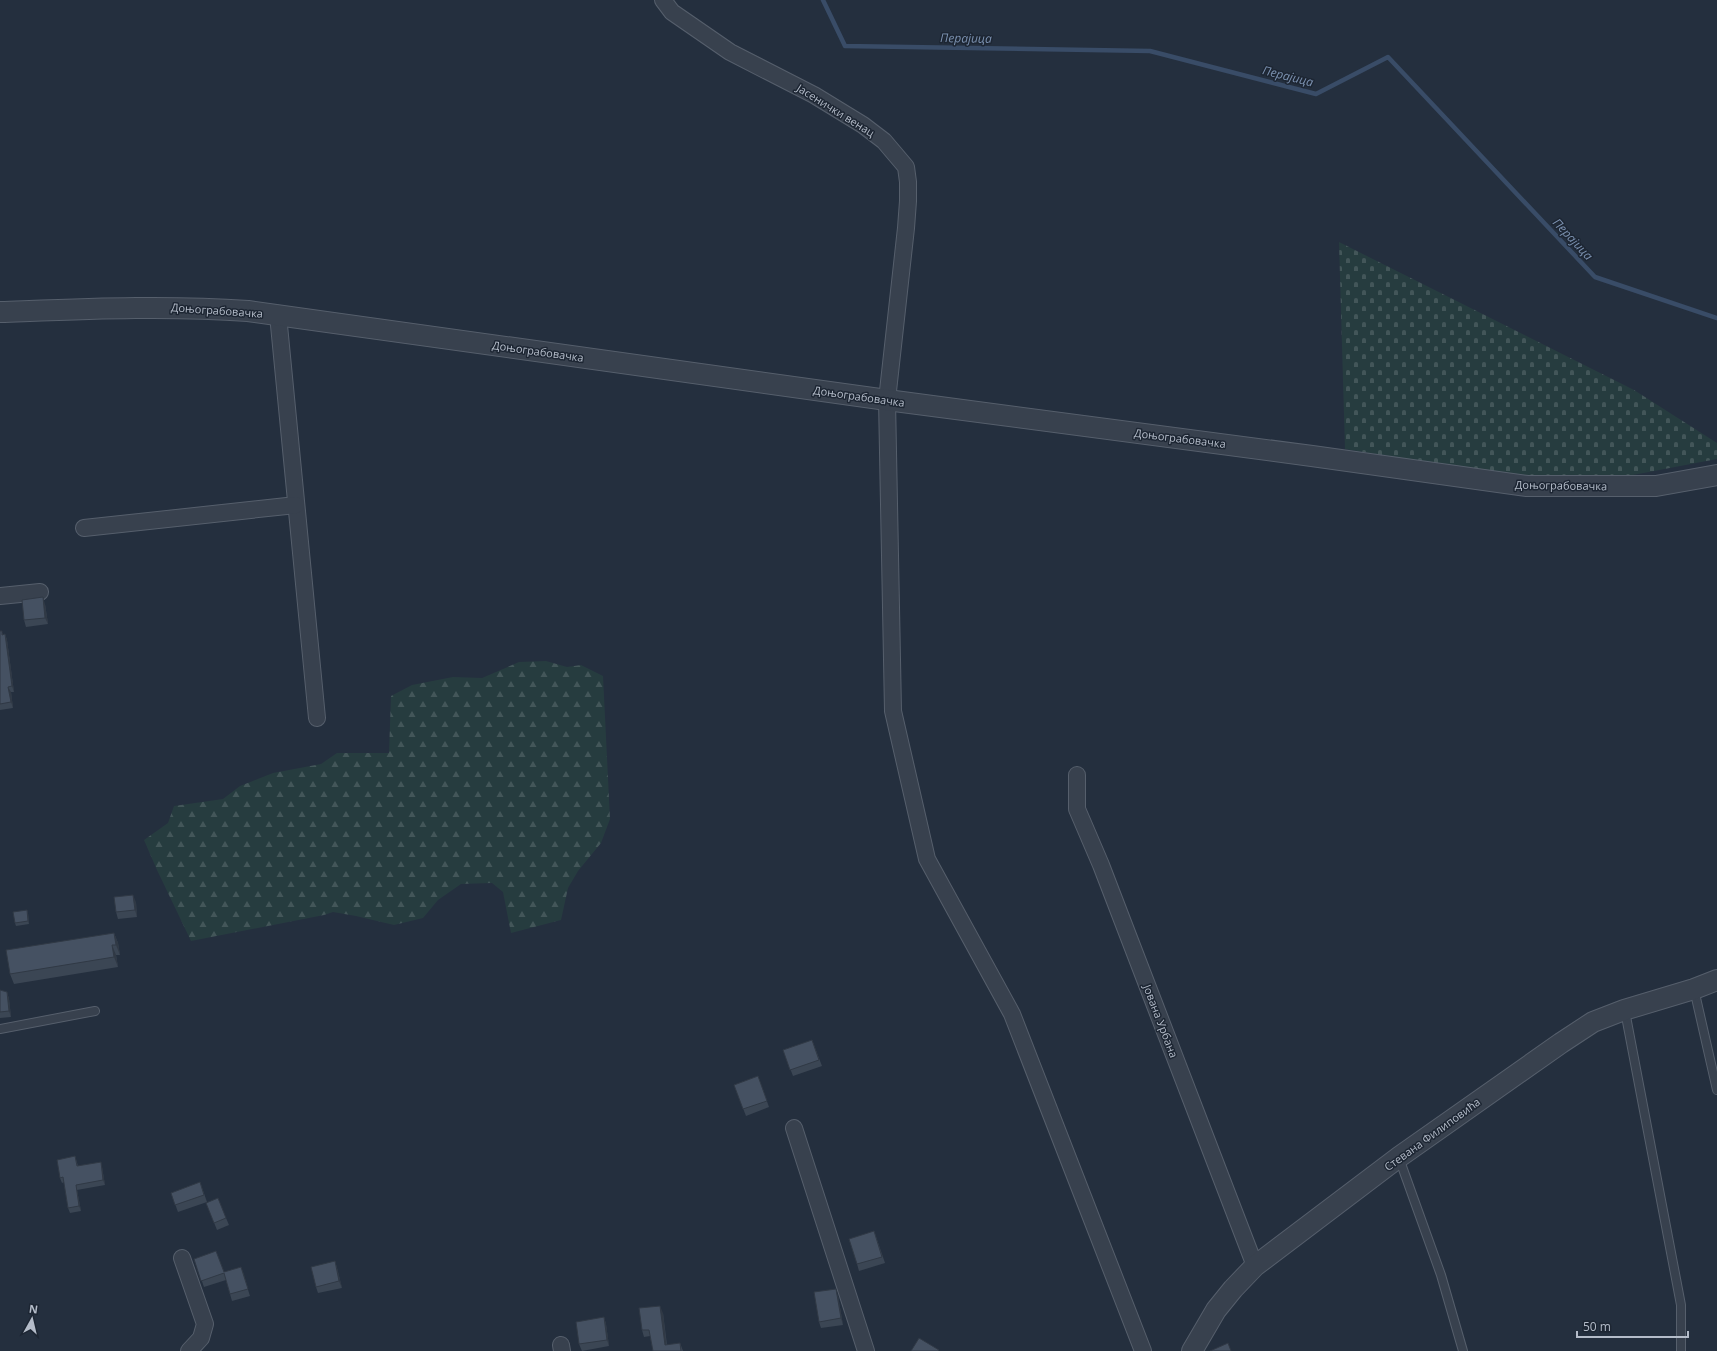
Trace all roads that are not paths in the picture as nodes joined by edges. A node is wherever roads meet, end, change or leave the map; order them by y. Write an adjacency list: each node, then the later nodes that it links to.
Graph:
1 (663, 0): 4 (street, Јасенички венац)
2 (0, 312): 3 (street, Доњограбовачка)
3 (278, 315): 4 (street, Доњограбовачка); 6 (street)
4 (887, 400): 5 (street, Доњограбовачка); 24 (street, Јасенички венац)
5 (1717, 475)
6 (296, 504): 7 (street); 10 (street)
7 (84, 528)
8 (40, 592): 9 (street)
9 (0, 596)
10 (317, 718)
11 (1077, 775): 21 (street, Јована Урбана)
12 (1717, 980): 13 (street, Стевана Филиповића)
13 (1694, 989): 14 (street, Стевана Филиповића); 17 (lane)
14 (1624, 1010): 19 (street, Стевана Филиповића); 27 (lane)
15 (95, 1011): 16 (lane)
16 (0, 1029)
17 (1717, 1090)
18 (794, 1128): 23 (street)
19 (1399, 1157): 21 (street, Стевана Филиповића); 26 (lane)
20 (182, 1258): 22 (street)
21 (1255, 1266): 25 (street, Стевана Филиповића)
22 (189, 1351)
23 (866, 1351)
24 (1143, 1351)
25 (1192, 1351)
26 (1463, 1351)
27 (1681, 1351)

